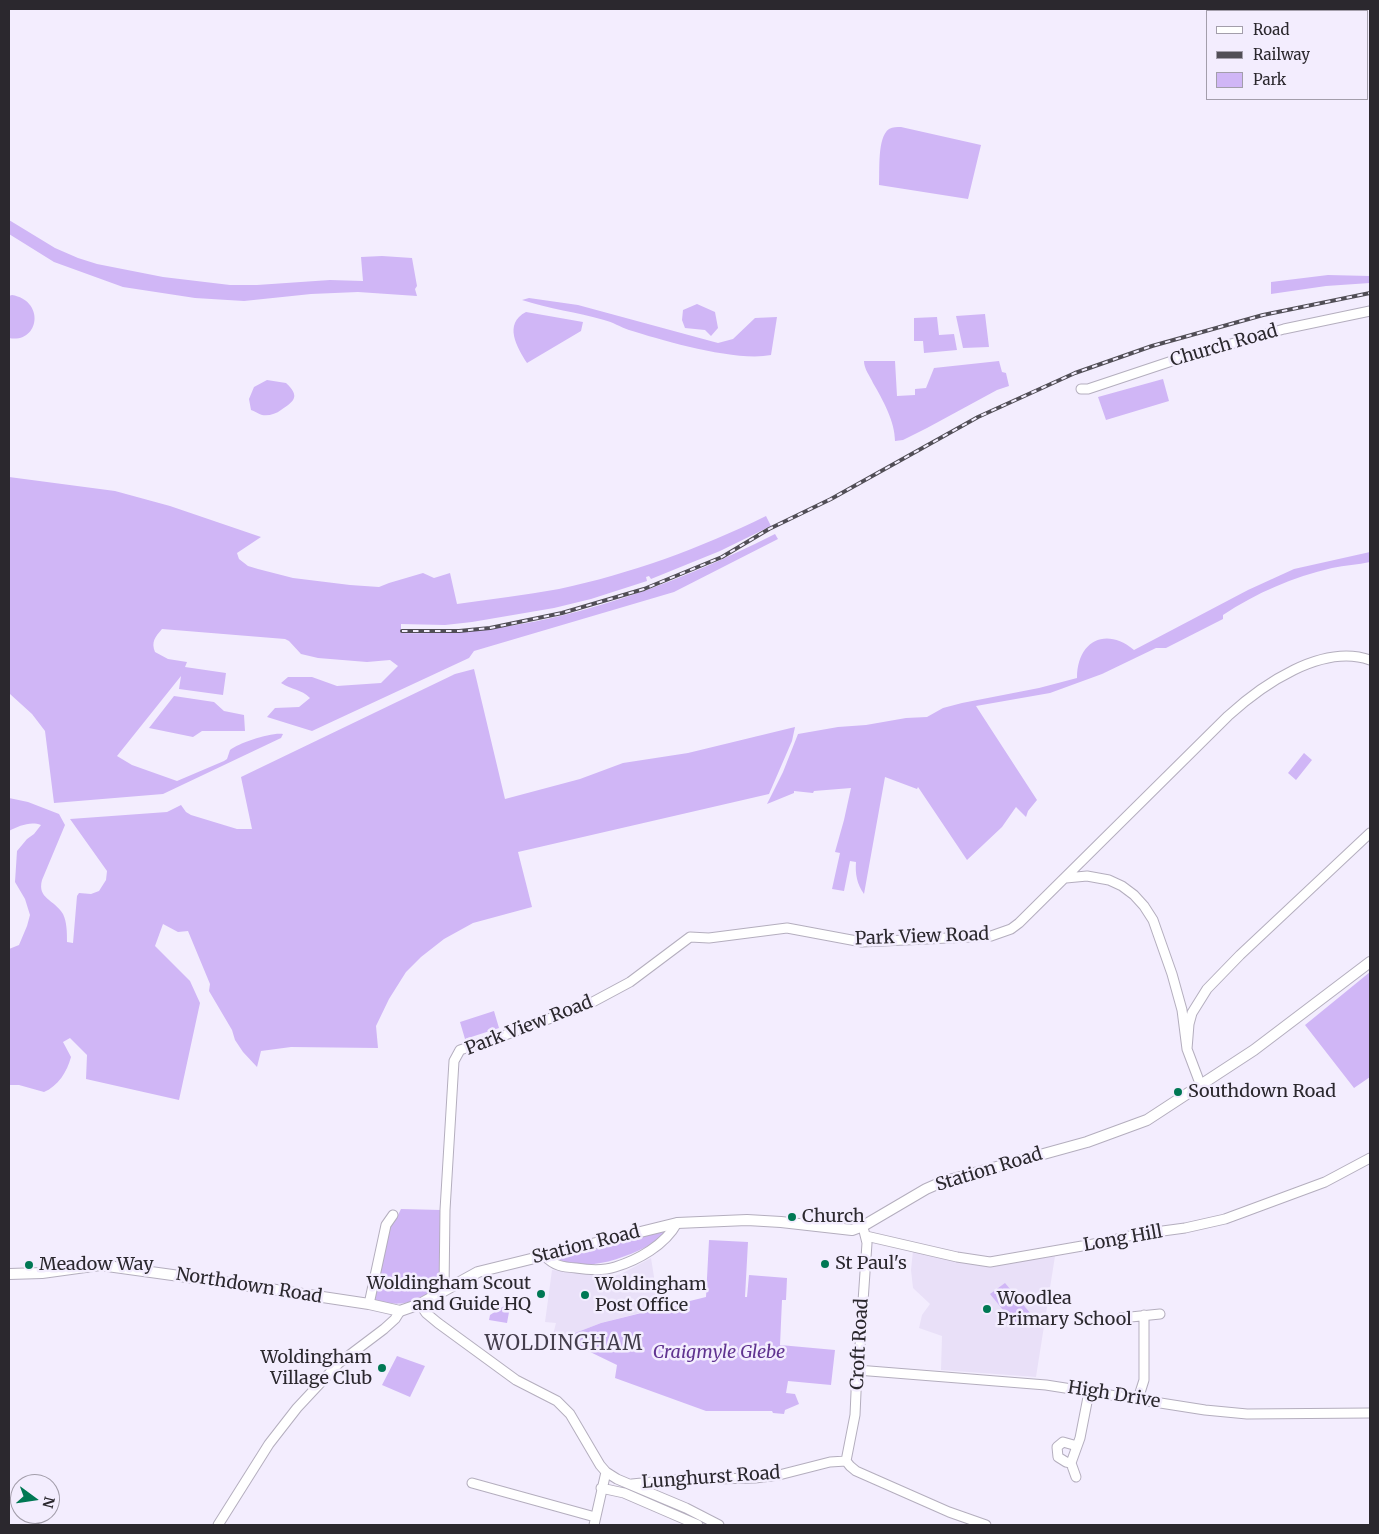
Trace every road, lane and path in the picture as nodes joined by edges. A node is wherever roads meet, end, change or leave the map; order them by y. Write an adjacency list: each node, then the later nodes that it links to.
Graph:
1 (1370, 311): 2 (street, Church Road)
2 (1081, 389)
3 (1370, 660): 5 (street, Park View Road)
4 (1370, 833): 7 (street)
5 (1066, 878): 7 (street); 15 (street, Park View Road)
6 (1370, 962): 8 (street, Station Road)
7 (1187, 1049): 8 (street)
8 (1200, 1086): 12 (street, Station Road)
9 (1370, 1158): 12 (street, Long Hill)
10 (393, 1215): 16 (street)
11 (677, 1223): 12 (street, Station Road); 13 (street, Station Road); 13 (street)
12 (864, 1231): 22 (street, Croft Road)
13 (545, 1256): 15 (street, Station Road)
14 (9, 1274): 16 (street, Northdown Road)
15 (444, 1290): 17 (street, Station Road)
16 (369, 1304): 18 (street, Northdown Road)
17 (420, 1304): 18 (street, Station Road); 29 (street)
18 (400, 1310): 35 (street)
19 (1160, 1314): 20 (street)
20 (1144, 1315): 21 (street); 24 (street)
21 (1122, 1318)
22 (857, 1370): 23 (street, High Drive); 27 (street, Croft Road)
23 (1089, 1392): 24 (street, High Drive); 26 (street)
24 (1138, 1399): 25 (street, High Drive)
25 (1370, 1413)
26 (1077, 1446): 28 (street); 28 (street)
27 (846, 1461): 32 (street, Lunghurst Road); 39 (street)
28 (1071, 1463): 30 (street)
29 (606, 1472): 32 (street); 33 (street)
30 (1076, 1477)
31 (472, 1483): 34 (street)
32 (629, 1484): 38 (street)
33 (601, 1488): 34 (street); 37 (street)
34 (594, 1521)
35 (221, 1522): 36 (street)
36 (232, 1525)
37 (698, 1525)
38 (719, 1525)
39 (986, 1525)

